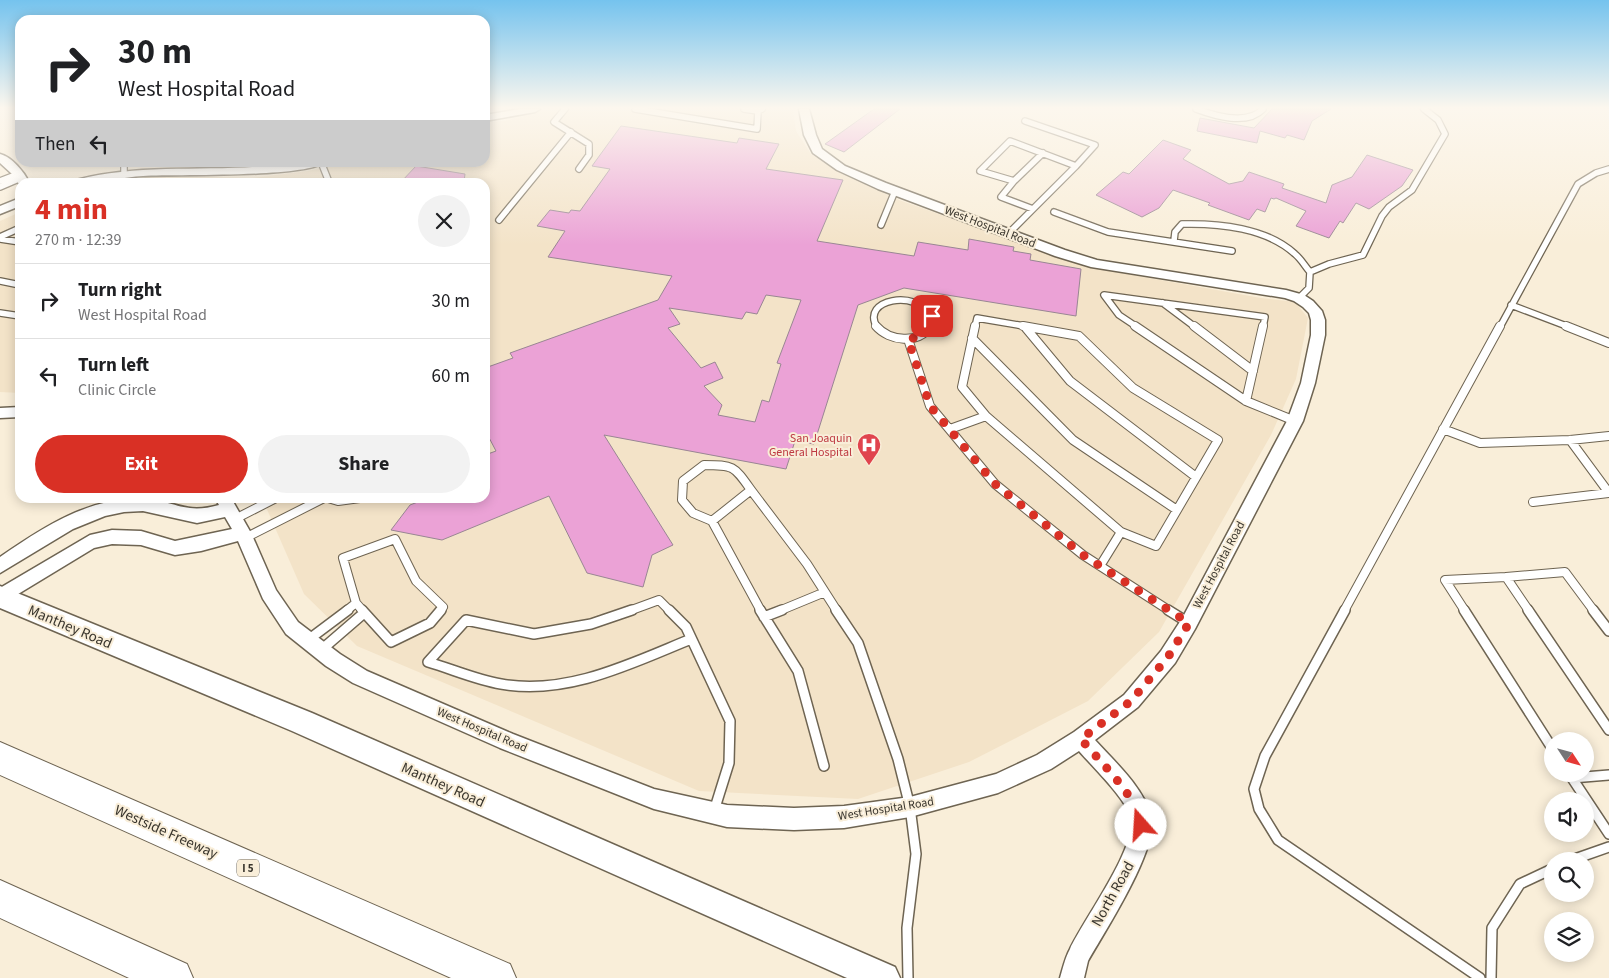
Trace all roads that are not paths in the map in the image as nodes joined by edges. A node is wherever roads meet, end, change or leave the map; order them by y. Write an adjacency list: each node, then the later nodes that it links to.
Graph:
1 (552, 155): 27 (lane)
2 (589, 155): 13 (lane)
3 (822, 155): 22 (street, West Hospital Road)
4 (996, 155): 20 (lane)
5 (1041, 155): 20 (lane)
6 (1047, 155): 10 (lane)
7 (1086, 155): 10 (lane)
8 (1433, 155): 35 (lane)
9 (1, 158): 15 (street)
10 (1076, 166): 24 (lane)
11 (283, 167): 12 (street)
12 (124, 168): 16 (street)
13 (579, 169)
14 (1609, 169): 40 (lane)
15 (20, 178)
16 (93, 178)
17 (15, 179): 19 (lane)
18 (15, 180): 21 (lane)
19 (0, 181)
20 (1014, 181): 24 (lane)
21 (0, 187)
22 (895, 191): 28 (lane); 30 (street, West Hospital Road)
23 (15, 204): 25 (street)
24 (1033, 209): 30 (lane)
25 (0, 210)
26 (1054, 212): 33 (lane)
27 (499, 220)
28 (881, 225)
29 (15, 230): 31 (lane)
30 (1008, 234): 38 (street, West Hospital Road)
31 (0, 238): 32 (lane)
32 (15, 241)
33 (1174, 241): 34 (lane); 35 (lane)
34 (1232, 250)
35 (1310, 272): 38 (lane)
36 (0, 281): 37 (lane)
37 (15, 283)
38 (1299, 298): 52 (street, West Hospital Road)
39 (1162, 303): 47 (lane); 47 (lane); 48 (lane)
40 (1511, 305): 46 (lane); 53 (lane)
41 (0, 313): 42 (lane)
42 (15, 315)
43 (1025, 327): 44 (lane); 57 (lane); 57 (lane)
44 (972, 338): 51 (lane); 63 (lane)
45 (908, 339): 45 (lane); 54 (lane)
46 (1609, 343)
47 (1253, 371): 48 (lane)
48 (1246, 401): 52 (lane)
49 (15, 412): 50 (street)
50 (0, 413)
51 (986, 416): 54 (lane); 66 (lane)
52 (1295, 421): 75 (street, West Hospital Road)
53 (1443, 428): 56 (lane); 99 (lane)
54 (950, 429): 68 (lane)
55 (1609, 436): 56 (lane)
56 (1570, 440): 59 (lane)
57 (1196, 477): 63 (lane)
58 (752, 489): 65 (lane); 65 (lane); 70 (lane)
59 (1609, 493): 60 (lane)
60 (1533, 502)
61 (266, 503): 64 (lane)
62 (303, 503): 64 (lane)
63 (1177, 510): 66 (lane)
64 (235, 519): 67 (street); 71 (street); 78 (street, West Hospital Road)
65 (712, 521): 74 (lane)
66 (1121, 532): 68 (lane)
67 (0, 566)
68 (1100, 566): 75 (lane)
69 (1506, 577): 76 (lane); 79 (lane); 80 (lane)
70 (825, 592): 74 (lane); 87 (lane)
71 (0, 597): 96 (street, Manthey Road)
72 (356, 603): 73 (lane); 73 (lane); 78 (lane)
73 (364, 613): 78 (lane)
74 (764, 617): 83 (lane)
75 (1189, 623): 81 (street, West Hospital Road)
76 (1609, 631)
77 (691, 639): 77 (lane); 88 (lane)
78 (314, 646): 88 (street, West Hospital Road)
79 (1609, 730)
80 (1544, 735)
81 (1081, 739): 87 (street, West Hospital Road); 98 (street, North Road)
82 (0, 758): 95 (highway, Westside Freeway / I 5)
83 (824, 766)
84 (1594, 775): 85 (lane)
85 (1609, 775)
86 (1574, 782): 89 (lane)
87 (910, 807): 88 (street, West Hospital Road); 97 (lane)
88 (714, 813)
89 (1609, 834)
90 (1609, 847): 91 (lane)
91 (1594, 852)
92 (1544, 873): 100 (lane)
93 (0, 899): 94 (highway)
94 (173, 978)
95 (496, 978)
96 (884, 978)
97 (908, 978)
98 (1072, 978)
99 (1480, 978)
100 (1491, 978)

